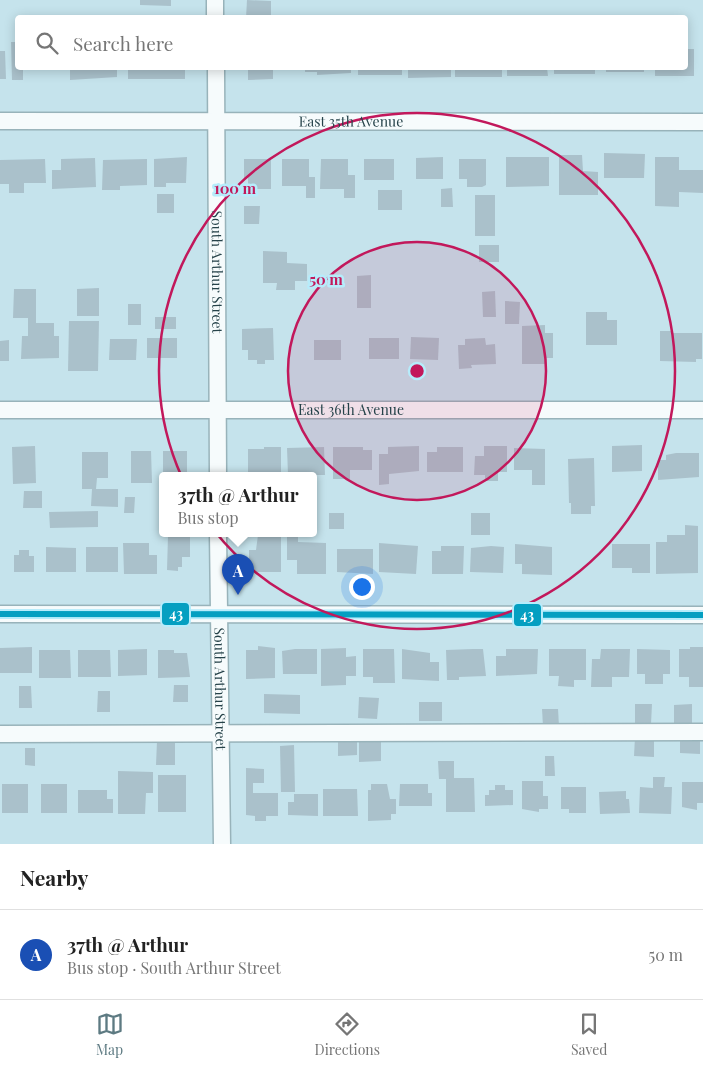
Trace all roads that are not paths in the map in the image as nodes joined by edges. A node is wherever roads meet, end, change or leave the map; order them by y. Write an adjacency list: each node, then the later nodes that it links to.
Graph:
1 (215, 0): 2 (street)
2 (215, 15)
3 (216, 70): 5 (street, South Arthur Street)
4 (0, 121): 5 (street, East 35th Avenue)
5 (216, 122): 6 (street, East 35th Avenue); 8 (street, South Arthur Street)
6 (703, 122)
7 (0, 410): 8 (street, East 36th Avenue)
8 (217, 410): 9 (street, East 36th Avenue); 10 (street, South Arthur Street)
9 (703, 410)
10 (218, 472)
11 (218, 537): 13 (street, South Arthur Street)
12 (0, 614): 13 (street)
13 (220, 614): 14 (street); 17 (street, South Arthur Street)
14 (703, 615)
15 (703, 732): 17 (street)
16 (0, 734): 17 (street)
17 (221, 734): 18 (street, South Arthur Street)
18 (222, 844)

